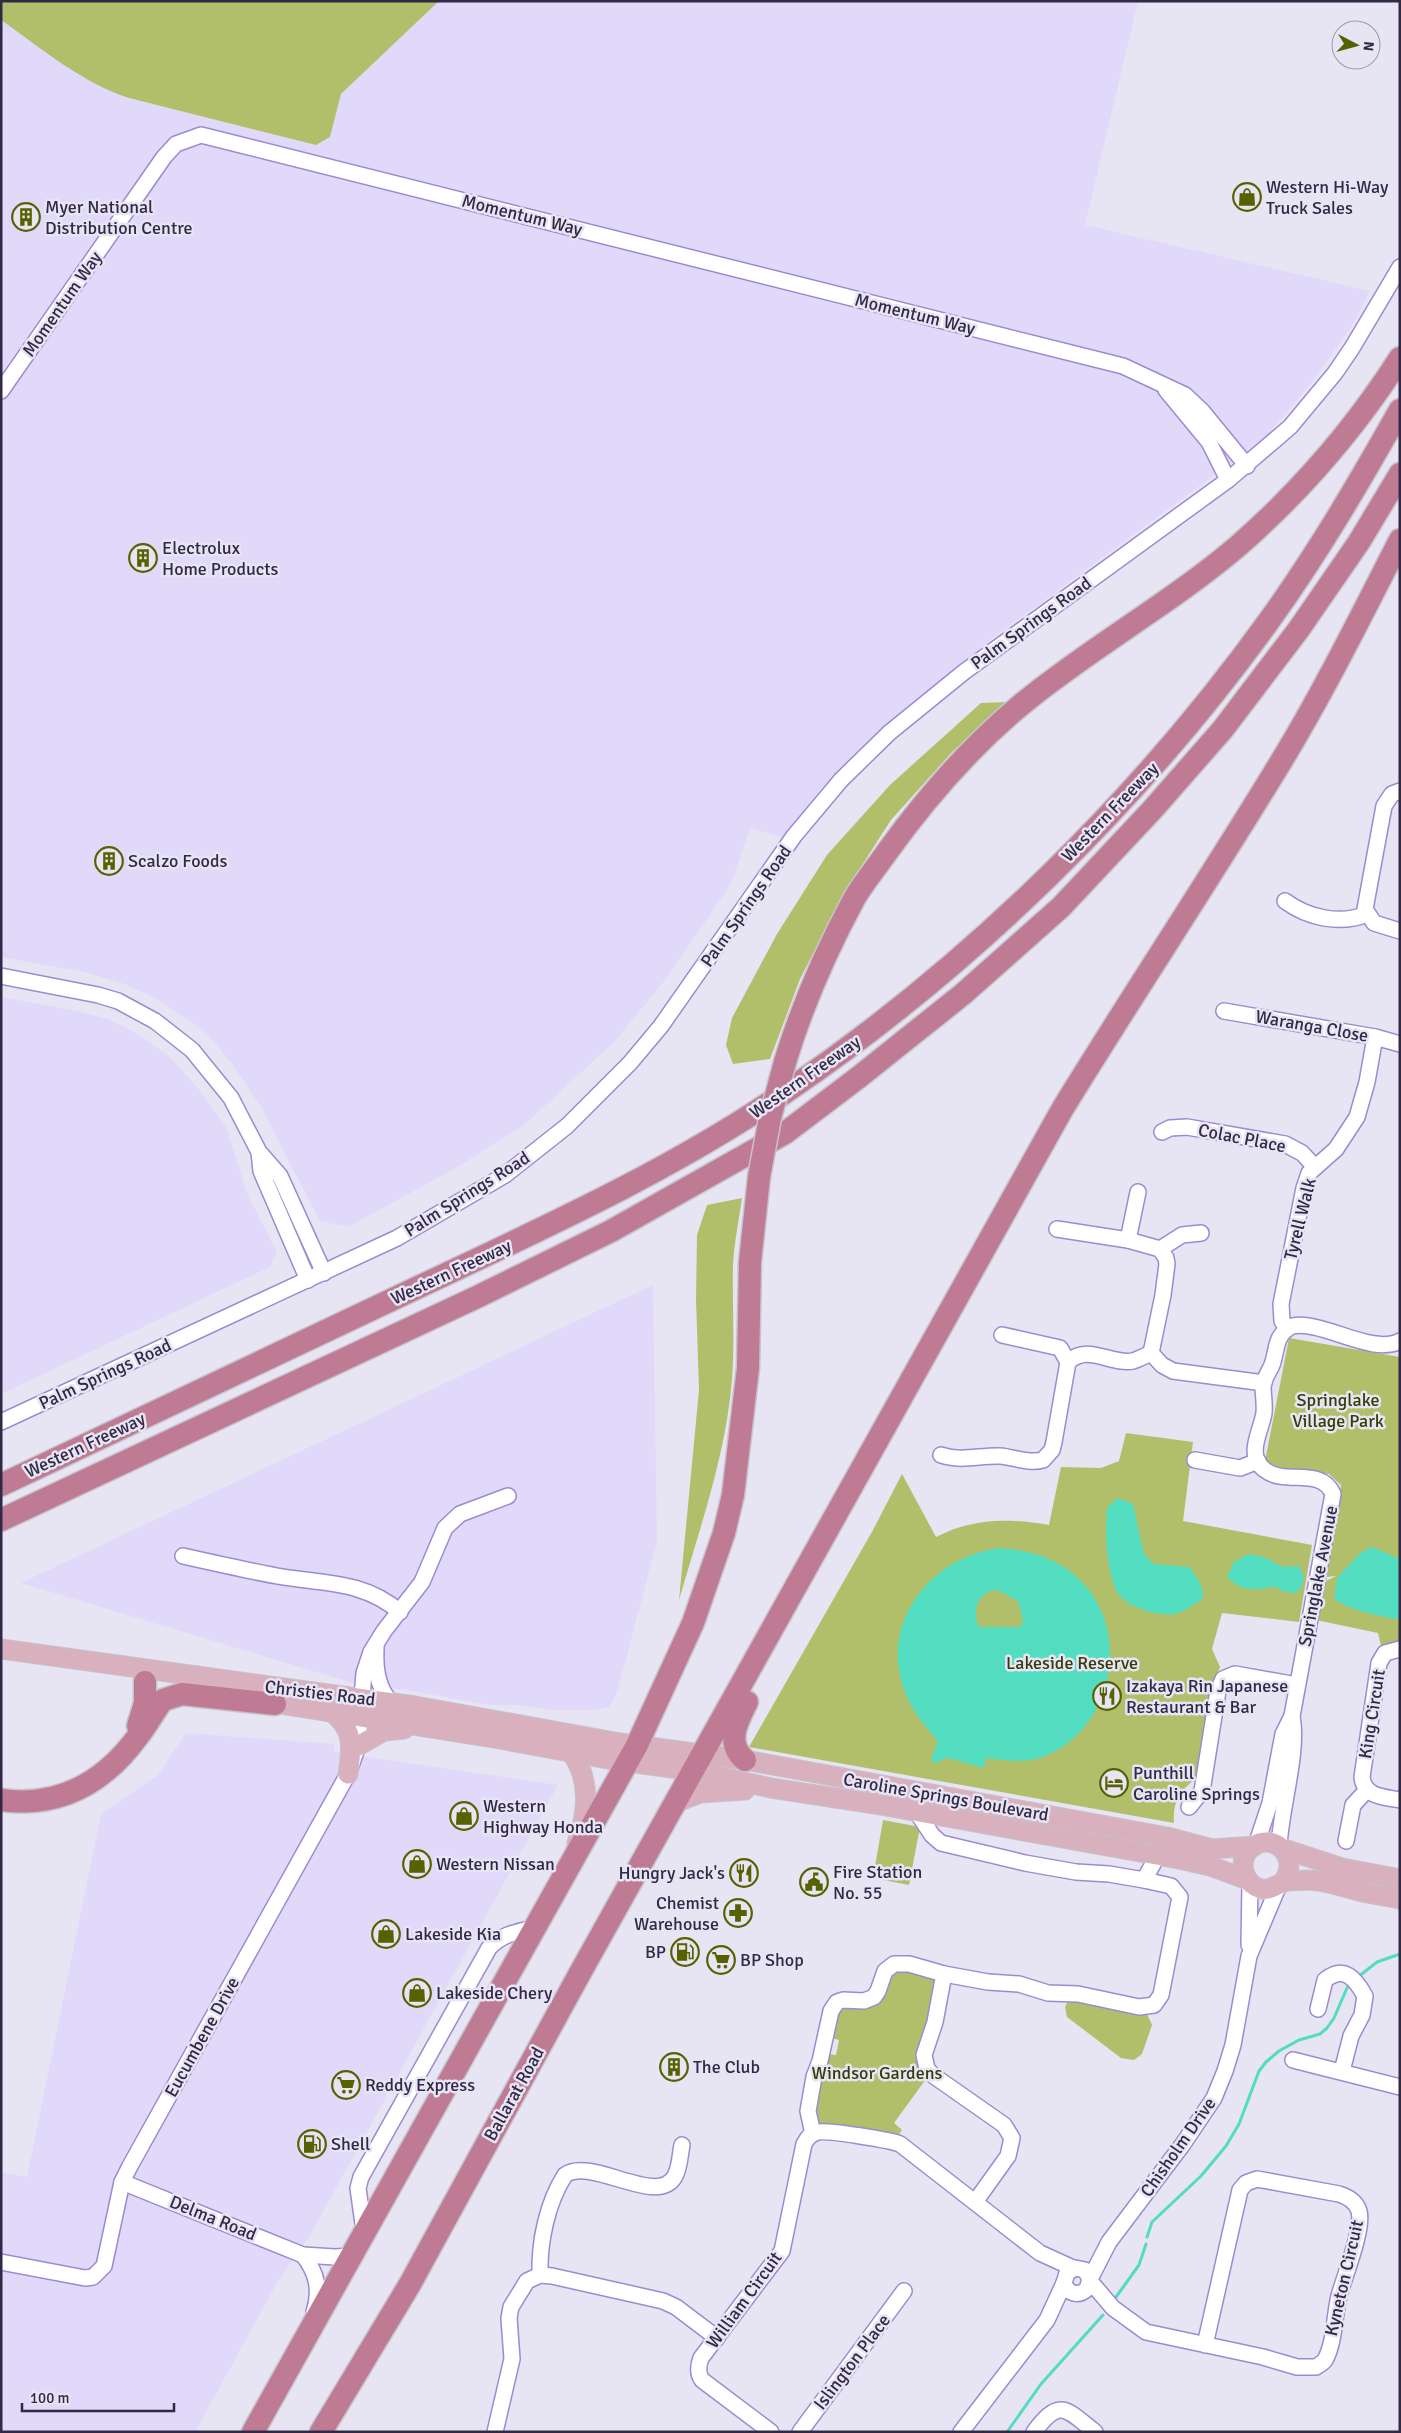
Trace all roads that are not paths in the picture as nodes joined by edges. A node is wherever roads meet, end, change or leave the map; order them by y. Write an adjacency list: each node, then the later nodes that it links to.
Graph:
1 (1400, 267): 6 (street, Palm Springs Road)
2 (1400, 358): 60 (highway, bridge)
3 (1160, 383): 4 (street, Momentum Way); 6 (street, Momentum Way); 8 (street, Momentum Way)
4 (1, 391)
5 (1400, 410): 38 (highway, Western Freeway)
6 (1247, 466): 8 (street, Palm Springs Road)
7 (1400, 474): 40 (highway, Western Freeway)
8 (1228, 480): 26 (street, Palm Springs Road)
9 (1400, 540): 42 (highway)
10 (1400, 791): 12 (street)
11 (1285, 901): 12 (street)
12 (1367, 914): 13 (street)
13 (1400, 930)
14 (1, 976): 19 (street)
15 (1224, 1011): 16 (street, Waranga Close)
16 (1375, 1037): 17 (street, Waranga Close); 20 (street, Tyrell Walk)
17 (1400, 1044)
18 (1162, 1132): 20 (street, Colac Place)
19 (259, 1152): 26 (street); 27 (street)
20 (1315, 1167): 28 (street, Tyrell Walk)
21 (1138, 1192): 24 (street)
22 (1057, 1229): 24 (street)
23 (1201, 1233): 25 (street)
24 (1128, 1240): 25 (street)
25 (1160, 1249): 31 (street)
26 (324, 1273): 27 (street, Palm Springs Road)
27 (308, 1280): 34 (street, Palm Springs Road)
28 (1287, 1328): 30 (street); 33 (street)
29 (1002, 1335): 32 (street)
30 (1400, 1341)
31 (1151, 1353): 32 (street); 33 (street)
32 (1068, 1362): 35 (street)
33 (1264, 1383): 37 (street)
34 (1, 1422)
35 (941, 1455)
36 (1196, 1460): 37 (street)
37 (1258, 1461): 50 (street, Springlake Avenue)
38 (1, 1485)
39 (508, 1496): 43 (street, Eucumbene Drive)
40 (1, 1520)
41 (182, 1556): 43 (street)
42 (804, 1571): 61 (highway); 62 (highway, Ballarat Road)
43 (400, 1612): 44 (street, Eucumbene Drive)
44 (376, 1644): 51 (street); 53 (street, Eucumbene Drive)
45 (1400, 1648): 66 (street, King Circuit)
46 (1, 1649): 47 (main road, Christies Road)
47 (41, 1654): 49 (main road); 53 (main road, Christies Road)
48 (1, 1656): 49 (main road, Christies Road)
49 (145, 1682): 52 (main road, Christies Road); 58 (highway)
50 (1297, 1685): 55 (street, Springlake Avenue); 71 (street)
51 (392, 1703): 53 (main road, Christies Road); 60 (main road, Christies Road)
52 (275, 1704): 54 (main road, Christies Road); 58 (highway)
53 (361, 1707): 54 (main road, Christies Road); 56 (main road, Christies Road); 57 (street, Eucumbene Drive)
54 (331, 1711): 63 (main road)
55 (1292, 1716): 76 (street, Springlake Avenue); 77 (street, Springlake Avenue)
56 (460, 1732): 57 (main road); 59 (main road, Christies Road)
57 (358, 1746): 63 (street, Eucumbene Drive)
58 (129, 1748): 67 (highway)
59 (570, 1751): 60 (main road, Christies Road); 79 (main road)
60 (632, 1754): 62 (main road, Caroline Springs Boulevard); 79 (highway)
61 (745, 1760): 62 (main road, Caroline Springs Boulevard); 64 (main road, Caroline Springs Boulevard)
62 (699, 1762): 65 (main road, Caroline Springs Boulevard); 69 (highway, Ballarat Road)
63 (348, 1774): 94 (street, Eucumbene Drive)
64 (879, 1785): 70 (main road); 73 (main road, Caroline Springs Boulevard)
65 (771, 1788): 69 (main road); 70 (main road, Caroline Springs Boulevard)
66 (1367, 1790): 68 (street); 75 (street)
67 (1, 1800)
68 (1400, 1800)
69 (677, 1802): 112 (highway, Ballarat Road)
70 (875, 1804): 72 (main road, Caroline Springs Boulevard)
71 (1190, 1807)
72 (916, 1811): 74 (main road, Caroline Springs Boulevard); 81 (street, Caroline Springs Boulevard)
73 (1052, 1816): 74 (main road); 76 (main road, Caroline Springs Boulevard)
74 (1048, 1835): 78 (main road, Caroline Springs Boulevard)
75 (1346, 1841)
76 (1255, 1845): 77 (main road); 82 (main road)
77 (1280, 1847): 80 (main road); 83 (main road)
78 (1158, 1856): 81 (street); 82 (main road, Caroline Springs Boulevard)
79 (570, 1863): 85 (highway)
80 (1400, 1879)
81 (1144, 1880): 87 (street)
82 (1249, 1881): 83 (main road); 86 (street, Chisholm Drive)
83 (1281, 1884): 84 (main road); 86 (street, Chisholm Drive)
84 (1400, 1899)
85 (534, 1928): 96 (highway); 96 (street)
86 (1249, 1956): 97 (street, Chisholm Drive)
87 (944, 1974): 92 (street); 95 (street)
88 (1318, 2009): 90 (street)
89 (1293, 2060): 90 (street)
90 (1342, 2071): 91 (street)
91 (1400, 2087)
92 (813, 2134): 95 (street); 109 (street, William Circuit)
93 (682, 2145): 101 (street)
94 (122, 2182): 98 (street, Delma Road); 100 (street, Eucumbene Drive)
95 (975, 2202): 102 (street)
96 (364, 2231): 99 (highway)
97 (1108, 2242): 102 (street, Chisholm Drive); 103 (street, Chisholm Drive)
98 (303, 2255): 99 (street, Delma Road); 108 (street)
99 (350, 2256): 108 (highway)
100 (1, 2262)
101 (540, 2275): 109 (street); 113 (street)
102 (1069, 2275): 103 (street); 105 (street); 107 (street, Chisholm Drive)
103 (1090, 2280): 105 (street); 106 (street, Kyneton Circuit)
104 (904, 2291): 115 (street, Islington Place)
105 (1079, 2294): 106 (street, Kyneton Circuit); 107 (street, Chisholm Drive)
106 (1113, 2308): 110 (street, Kyneton Circuit)
107 (1047, 2320): 116 (street, Chisholm Drive)
108 (307, 2334): 111 (highway)
109 (717, 2338): 114 (street, William Circuit)
110 (1205, 2345): 110 (street, Kyneton Circuit)
111 (253, 2432)
112 (321, 2432)
113 (495, 2432)
114 (771, 2432)
115 (800, 2432)
116 (961, 2432)
117 (1034, 2432): 118 (street)
118 (1095, 2432)

